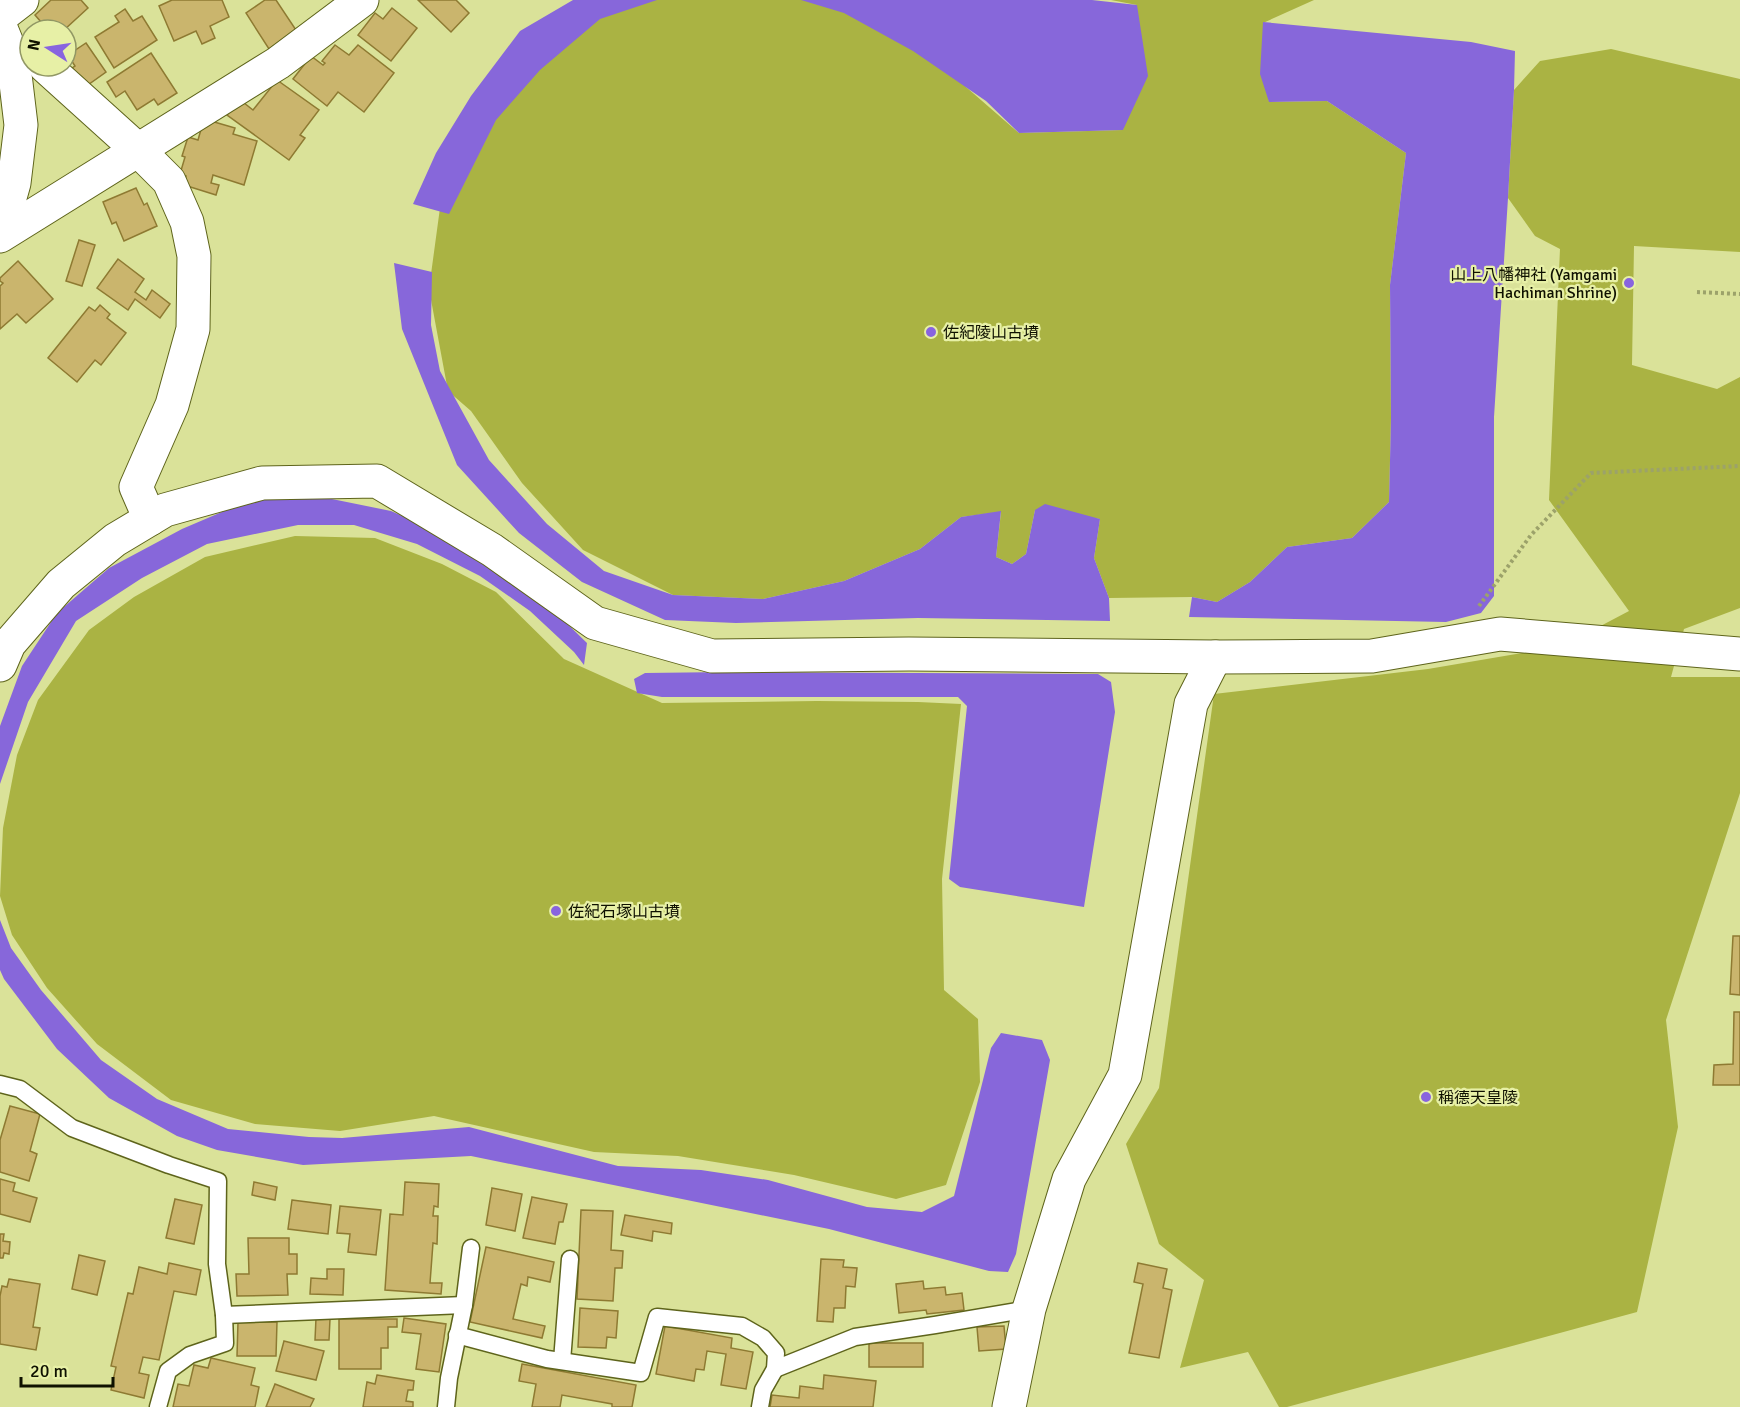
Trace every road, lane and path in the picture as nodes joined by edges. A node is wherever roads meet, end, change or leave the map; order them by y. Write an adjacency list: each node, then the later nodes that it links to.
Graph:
1 (22, 0): 3 (street)
2 (362, 0): 5 (street)
3 (9, 35): 6 (street)
4 (58, 78): 5 (street)
5 (138, 150): 6 (street); 10 (street)
6 (0, 230)
7 (1697, 292): 8 (path)
8 (1740, 294)
9 (1740, 466): 11 (path)
10 (150, 519): 13 (street); 14 (street)
11 (1452, 642): 12 (street); 13 (street)
12 (1740, 654)
13 (1215, 657): 19 (street)
14 (0, 665)
15 (0, 1084): 20 (lane)
16 (471, 1248): 18 (lane)
17 (570, 1258): 22 (lane)
18 (464, 1305): 20 (lane); 21 (lane)
19 (1029, 1309): 23 (lane); 27 (street)
20 (224, 1315): 24 (lane)
21 (457, 1335): 22 (lane); 25 (lane)
22 (562, 1361): 23 (lane)
23 (775, 1369): 26 (lane)
24 (158, 1407)
25 (446, 1407)
26 (760, 1407)
27 (1008, 1407)

